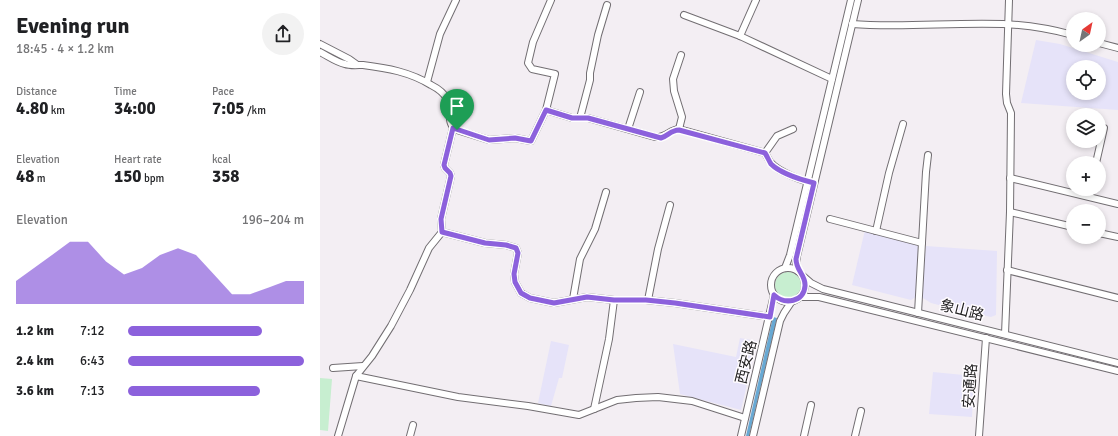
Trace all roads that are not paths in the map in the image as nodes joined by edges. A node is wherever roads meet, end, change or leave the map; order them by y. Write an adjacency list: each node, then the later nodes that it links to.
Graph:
1 (456, 0): 20 (street)
2 (551, 0): 22 (street)
3 (756, 0): 12 (street)
4 (851, 0): 19 (street)
5 (858, 0): 9 (street)
6 (1009, 0): 10 (street)
7 (607, 5): 23 (street)
8 (684, 14): 12 (street)
9 (852, 24): 10 (street); 33 (street)
10 (1008, 24): 11 (street); 31 (street)
11 (1066, 34)
12 (740, 36): 19 (street)
13 (320, 44): 18 (street)
14 (1106, 45): 15 (street)
15 (1118, 48)
16 (320, 52): 18 (street)
17 (681, 55): 28 (street)
18 (356, 64): 20 (street)
19 (832, 79): 32 (street)
20 (427, 82): 25 (street)
21 (640, 92): 26 (street)
22 (546, 110): 23 (street); 25 (street)
23 (580, 118): 26 (street)
24 (903, 124): 41 (street)
25 (453, 128): 42 (street)
26 (628, 129): 28 (street)
27 (793, 129): 29 (street)
28 (679, 130): 29 (street)
29 (765, 153): 32 (street)
30 (928, 155): 45 (street)
31 (1010, 178): 35 (street); 38 (street)
32 (807, 182): 33 (street); 46 (street)
33 (814, 183): 48 (street)
34 (606, 192): 53 (street)
35 (1088, 197): 36 (street)
36 (1118, 204)
37 (670, 205): 55 (street)
38 (1010, 212): 40 (street); 47 (street)
39 (830, 219): 41 (street)
40 (1066, 225)
41 (876, 231): 45 (street)
42 (442, 232): 53 (street); 62 (street)
43 (1106, 235): 44 (street)
44 (1118, 238)
45 (922, 243): 57 (street)
46 (785, 268): 48 (street); 50 (street)
47 (1007, 270): 52 (street); 59 (street)
48 (798, 271): 49 (street)
49 (803, 276): 51 (street); 57 (street, 象山路)
50 (774, 295): 56 (street); 58 (street, 西安路)
51 (800, 297): 56 (street); 60 (street, 象山路)
52 (1118, 298)
53 (573, 300): 54 (street)
54 (614, 300): 55 (street); 67 (street)
55 (648, 300): 58 (street)
56 (792, 301): 74 (street, 西安路)
57 (918, 313): 59 (street, 象山路)
58 (770, 317): 69 (street, 西安路)
59 (1005, 334): 61 (street, 象山路)
60 (986, 338): 64 (street, 象山路); 77 (street, 安通路)
61 (1118, 363)
62 (364, 366): 63 (street); 65 (street)
63 (332, 368)
64 (1118, 371)
65 (356, 376): 67 (street); 71 (street)
66 (811, 405): 75 (street)
67 (594, 409): 69 (street)
68 (861, 411): 76 (street)
69 (746, 418): 73 (street, 西安路)
70 (413, 425): 72 (street)
71 (338, 436)
72 (410, 436)
73 (741, 436)
74 (753, 436)
75 (804, 436)
76 (855, 436)
77 (980, 436)

